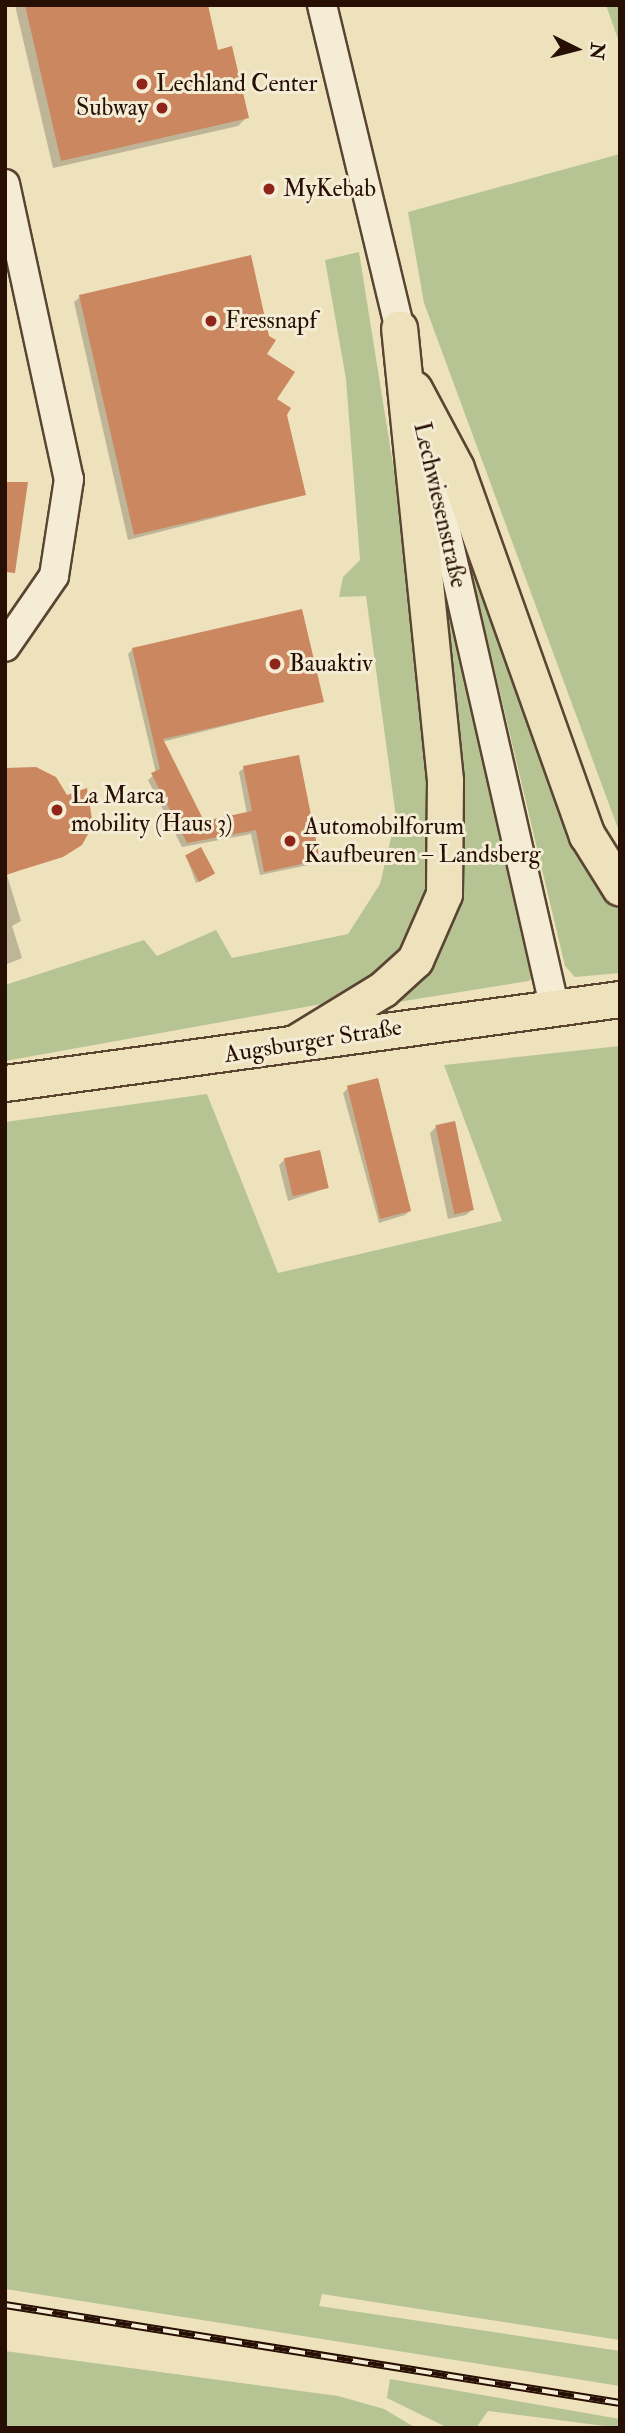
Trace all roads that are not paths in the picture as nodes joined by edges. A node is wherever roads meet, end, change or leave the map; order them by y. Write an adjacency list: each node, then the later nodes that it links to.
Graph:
1 (322, 5): 3 (street, Lechwiesenstraße)
2 (5, 184): 5 (street)
3 (399, 328): 4 (street, Lechwiesenstraße); 9 (main road)
4 (414, 388): 6 (main road); 8 (street, Lechwiesenstraße)
5 (5, 646)
6 (620, 888)
7 (620, 999): 8 (main road, Augsburger Straße)
8 (554, 1005): 9 (main road, Augsburger Straße)
9 (295, 1043): 10 (main road, Augsburger Straße)
10 (5, 1083)

